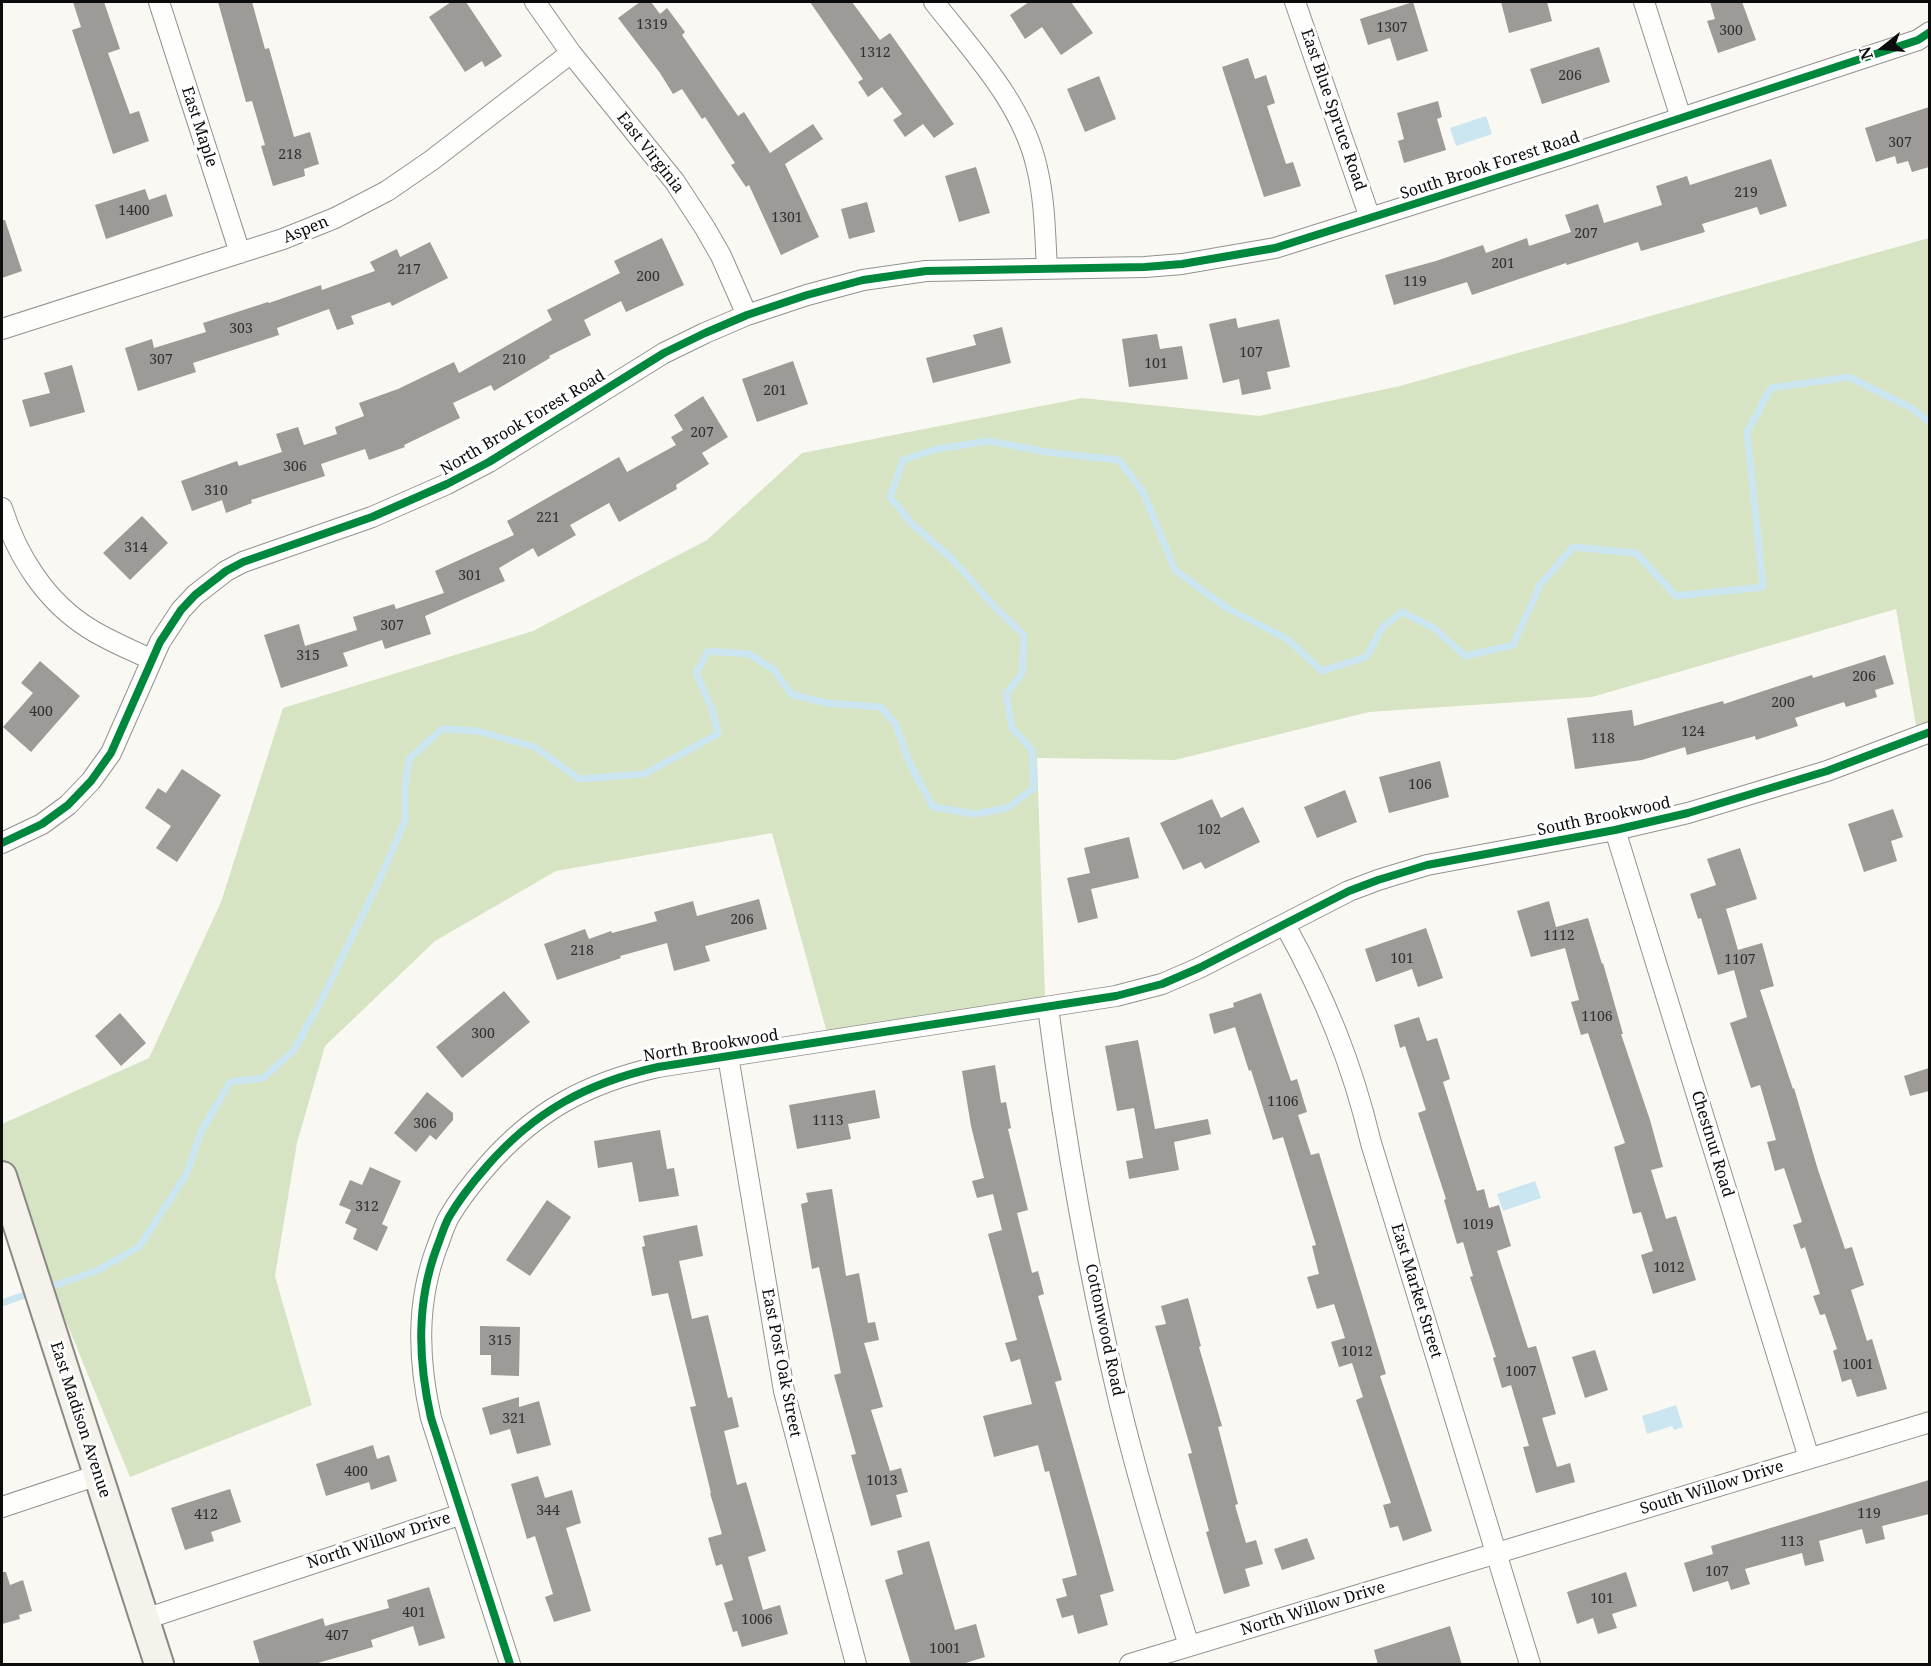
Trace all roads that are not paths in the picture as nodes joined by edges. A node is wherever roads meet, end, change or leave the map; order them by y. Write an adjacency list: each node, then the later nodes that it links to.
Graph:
1 (159, 2): 10 (street, East Maple)
2 (535, 2): 7 (street, East Virginia)
3 (934, 2): 11 (street)
4 (1295, 2): 9 (street, East Blue Spruce Road)
5 (1644, 2): 8 (street)
6 (1929, 32): 8 (street, South Brook Forest Road)
7 (571, 53): 10 (street, Aspen); 12 (street, East Virginia)
8 (1681, 118): 9 (street, South Brook Forest Road)
9 (1370, 218): 11 (street, South Brook Forest Road)
10 (240, 253): 13 (street, Aspen)
11 (1047, 269): 12 (street, North Brook Forest Road)
12 (747, 315): 15 (street, North Brook Forest Road)
13 (2, 329)
14 (2, 508): 15 (street)
15 (152, 660): 18 (street, North Brook Forest Road)
16 (1929, 735): 17 (street, South Brookwood)
17 (1615, 830): 19 (street, South Brookwood); 24 (street, Chestnut Road)
18 (2, 843)
19 (1285, 925): 20 (street, North Brookwood); 28 (street, East Market Street)
20 (1048, 1007): 21 (street, North Brookwood); 30 (street, Cottonwood Road)
21 (728, 1056): 27 (street, North Brookwood); 33 (street, East Post Oak Street)
22 (2, 1176): 25 (main road, East Madison Avenue)
23 (1929, 1422): 24 (street, South Willow Drive)
24 (1809, 1458): 28 (street, South Willow Drive)
25 (98, 1475): 26 (street); 29 (main road, East Madison Avenue)
26 (2, 1507)
27 (462, 1514): 29 (street, North Willow Drive); 32 (street, North Willow Drive)
28 (1495, 1554): 30 (street, North Willow Drive); 35 (street, East Market Street)
29 (145, 1619): 31 (main road, East Madison Avenue)
30 (1189, 1646): 34 (street, North Willow Drive)
31 (159, 1665)
32 (510, 1665)
33 (856, 1665)
34 (1130, 1665)
35 (1530, 1665)

